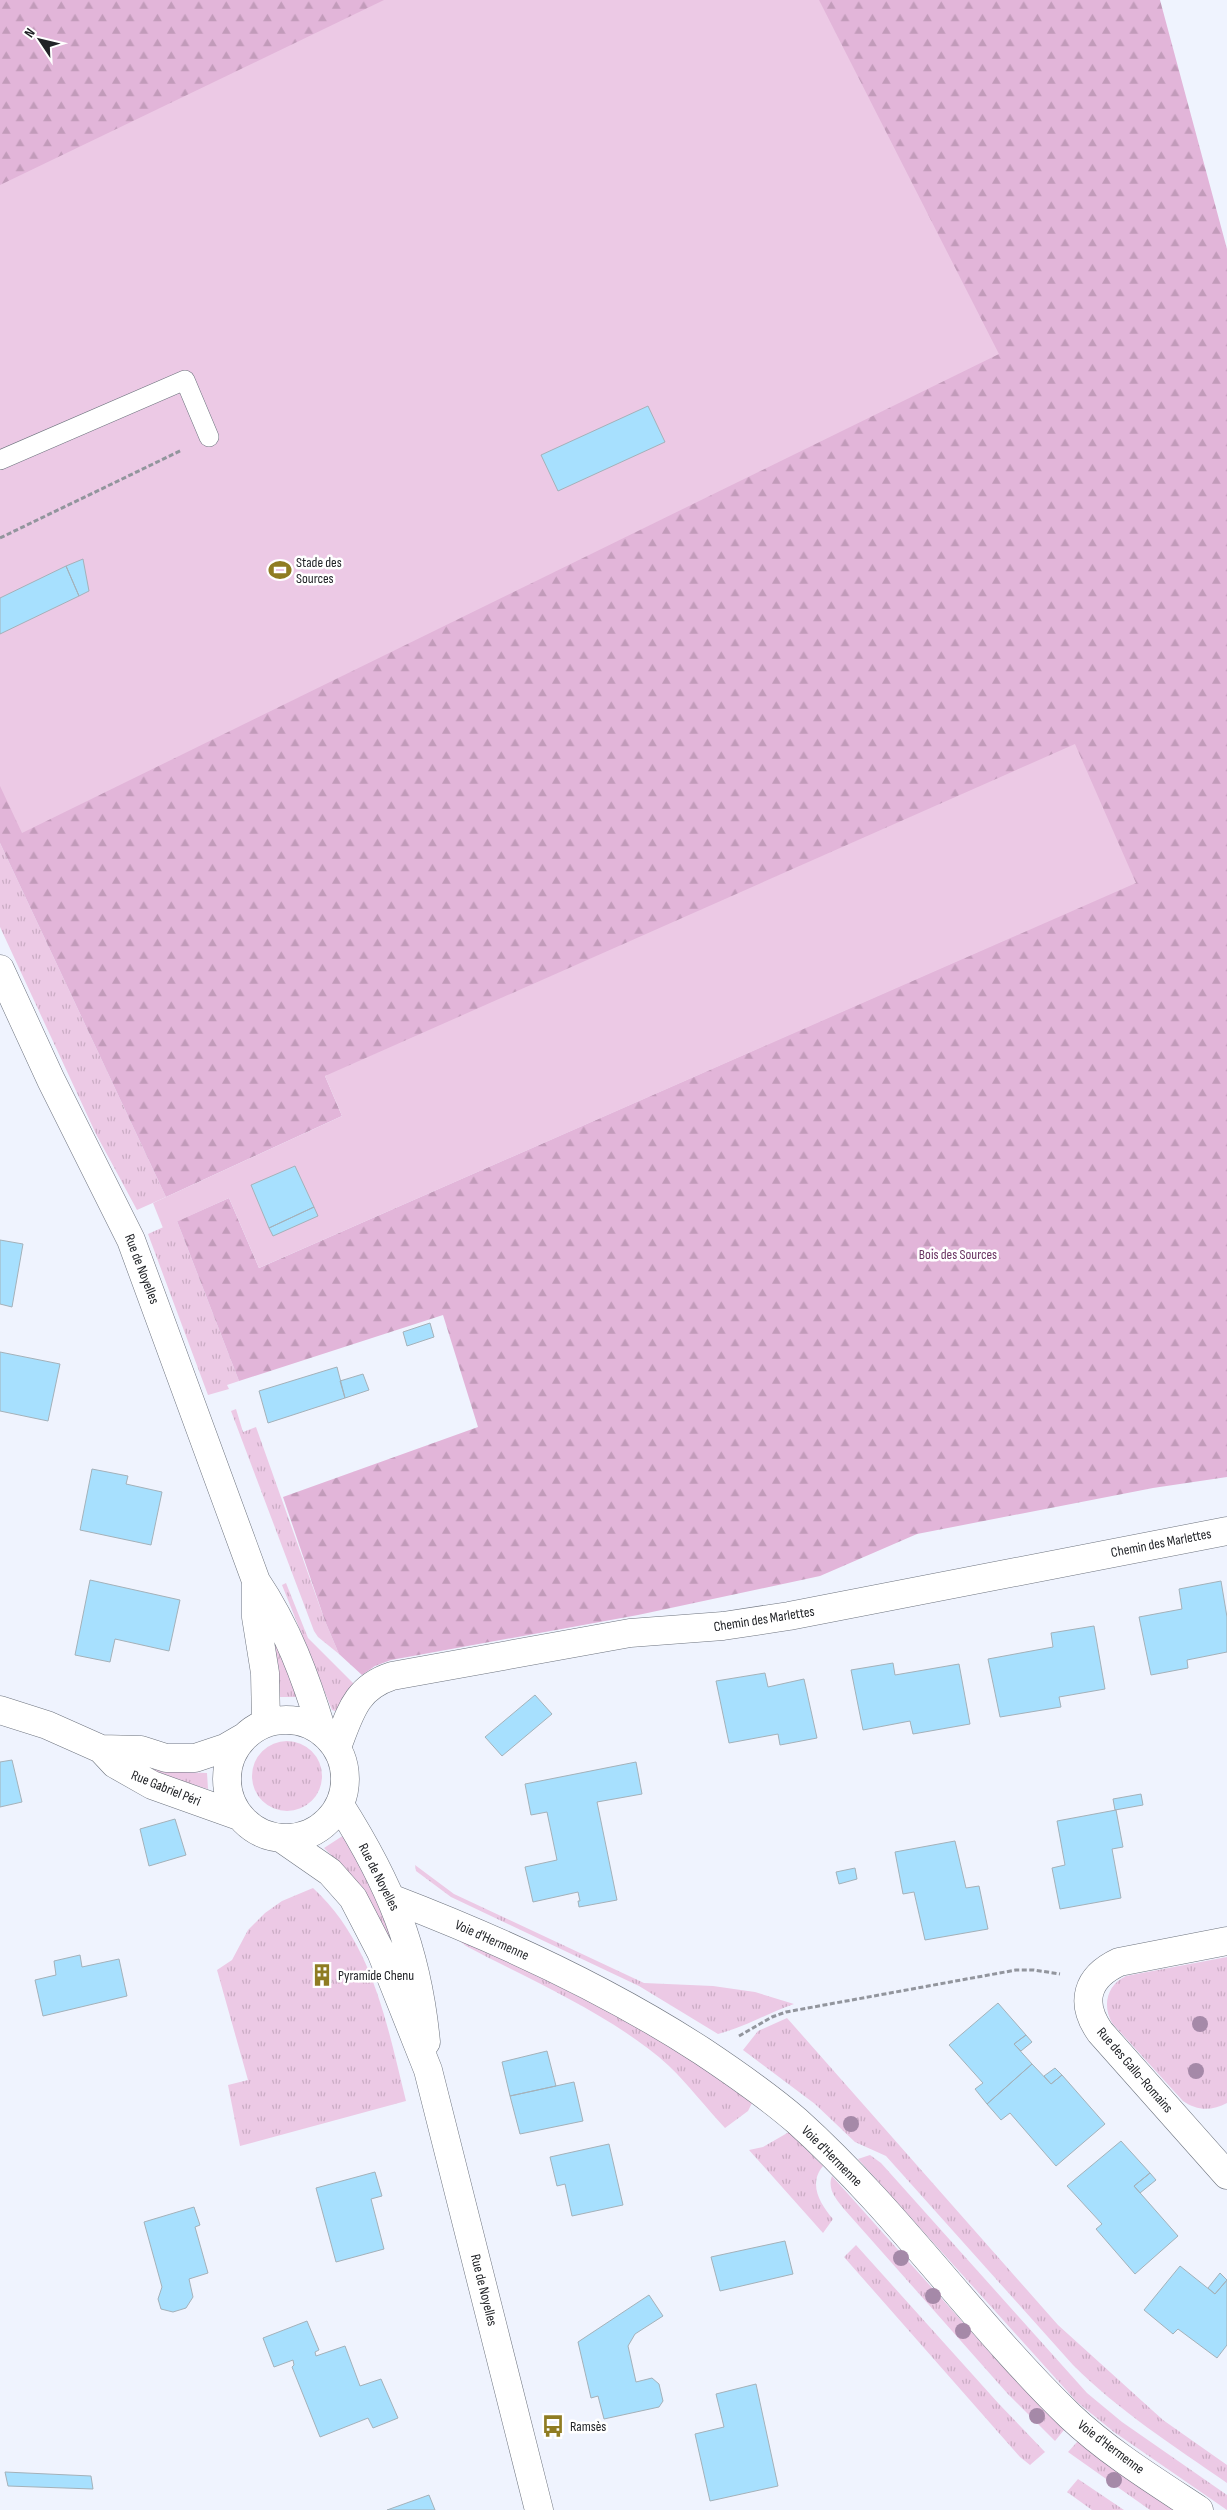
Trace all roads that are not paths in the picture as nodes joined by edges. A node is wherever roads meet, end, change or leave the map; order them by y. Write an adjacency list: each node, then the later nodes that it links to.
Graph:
1 (209, 437): 2 (lane)
2 (0, 460)
3 (0, 969): 5 (street, Rue de Noyelles)
4 (1227, 1531): 8 (street, Chemin des Marlettes)
5 (256, 1581): 7 (street, Rue de Noyelles); 8 (street, Rue de Noyelles)
6 (0, 1710): 9 (street, Rue Gabriel Péri)
7 (255, 1730): 8 (street); 9 (street, Rue Gabriel Péri); 11 (street)
8 (329, 1739): 10 (street)
9 (101, 1749): 11 (street, Rue Gabriel Péri)
10 (340, 1805): 12 (street); 13 (street, Rue de Noyelles)
11 (239, 1816): 12 (street)
12 (282, 1838): 15 (street, Rue de Noyelles)
13 (393, 1899): 15 (street, Rue de Noyelles); 18 (street, Voie d'Hermenne)
14 (1227, 1941): 16 (street, Rue des Gallo-Romains)
15 (428, 2070): 17 (street, Rue de Noyelles)
16 (1225, 2166)
17 (539, 2510)
18 (1199, 2510)

